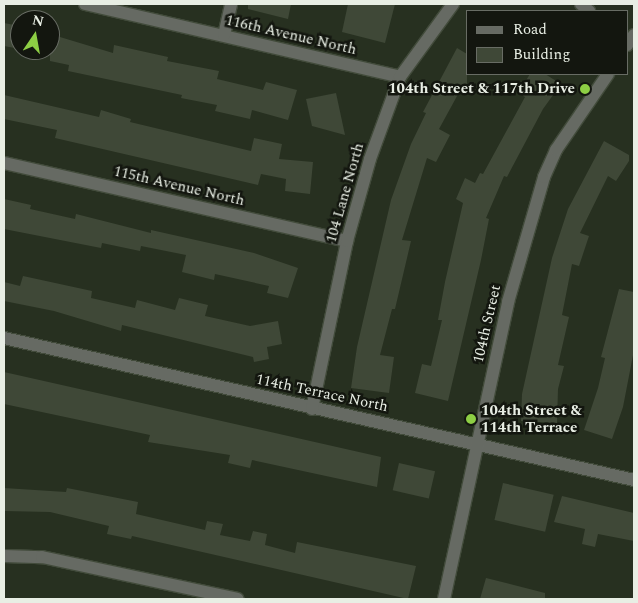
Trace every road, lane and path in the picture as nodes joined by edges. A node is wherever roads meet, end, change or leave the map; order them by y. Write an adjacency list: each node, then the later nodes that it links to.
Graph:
1 (86, 4): 4 (street, 116th Avenue North)
2 (231, 4): 4 (street)
3 (453, 4): 6 (street, 104 Lane North)
4 (224, 35): 6 (street, 116th Avenue North)
5 (607, 75): 11 (street, 104th Street)
6 (400, 78): 8 (street, 104 Lane North)
7 (4, 163): 8 (street, 115th Avenue North)
8 (347, 241): 10 (street, 104 Lane North)
9 (4, 338): 10 (street, 114th Terrace North)
10 (312, 409): 11 (street, 114th Terrace North)
11 (476, 443): 12 (street, 114th Terrace North); 15 (street, 104th Street)
12 (634, 480)
13 (4, 556): 14 (street)
14 (238, 599)
15 (444, 599)

